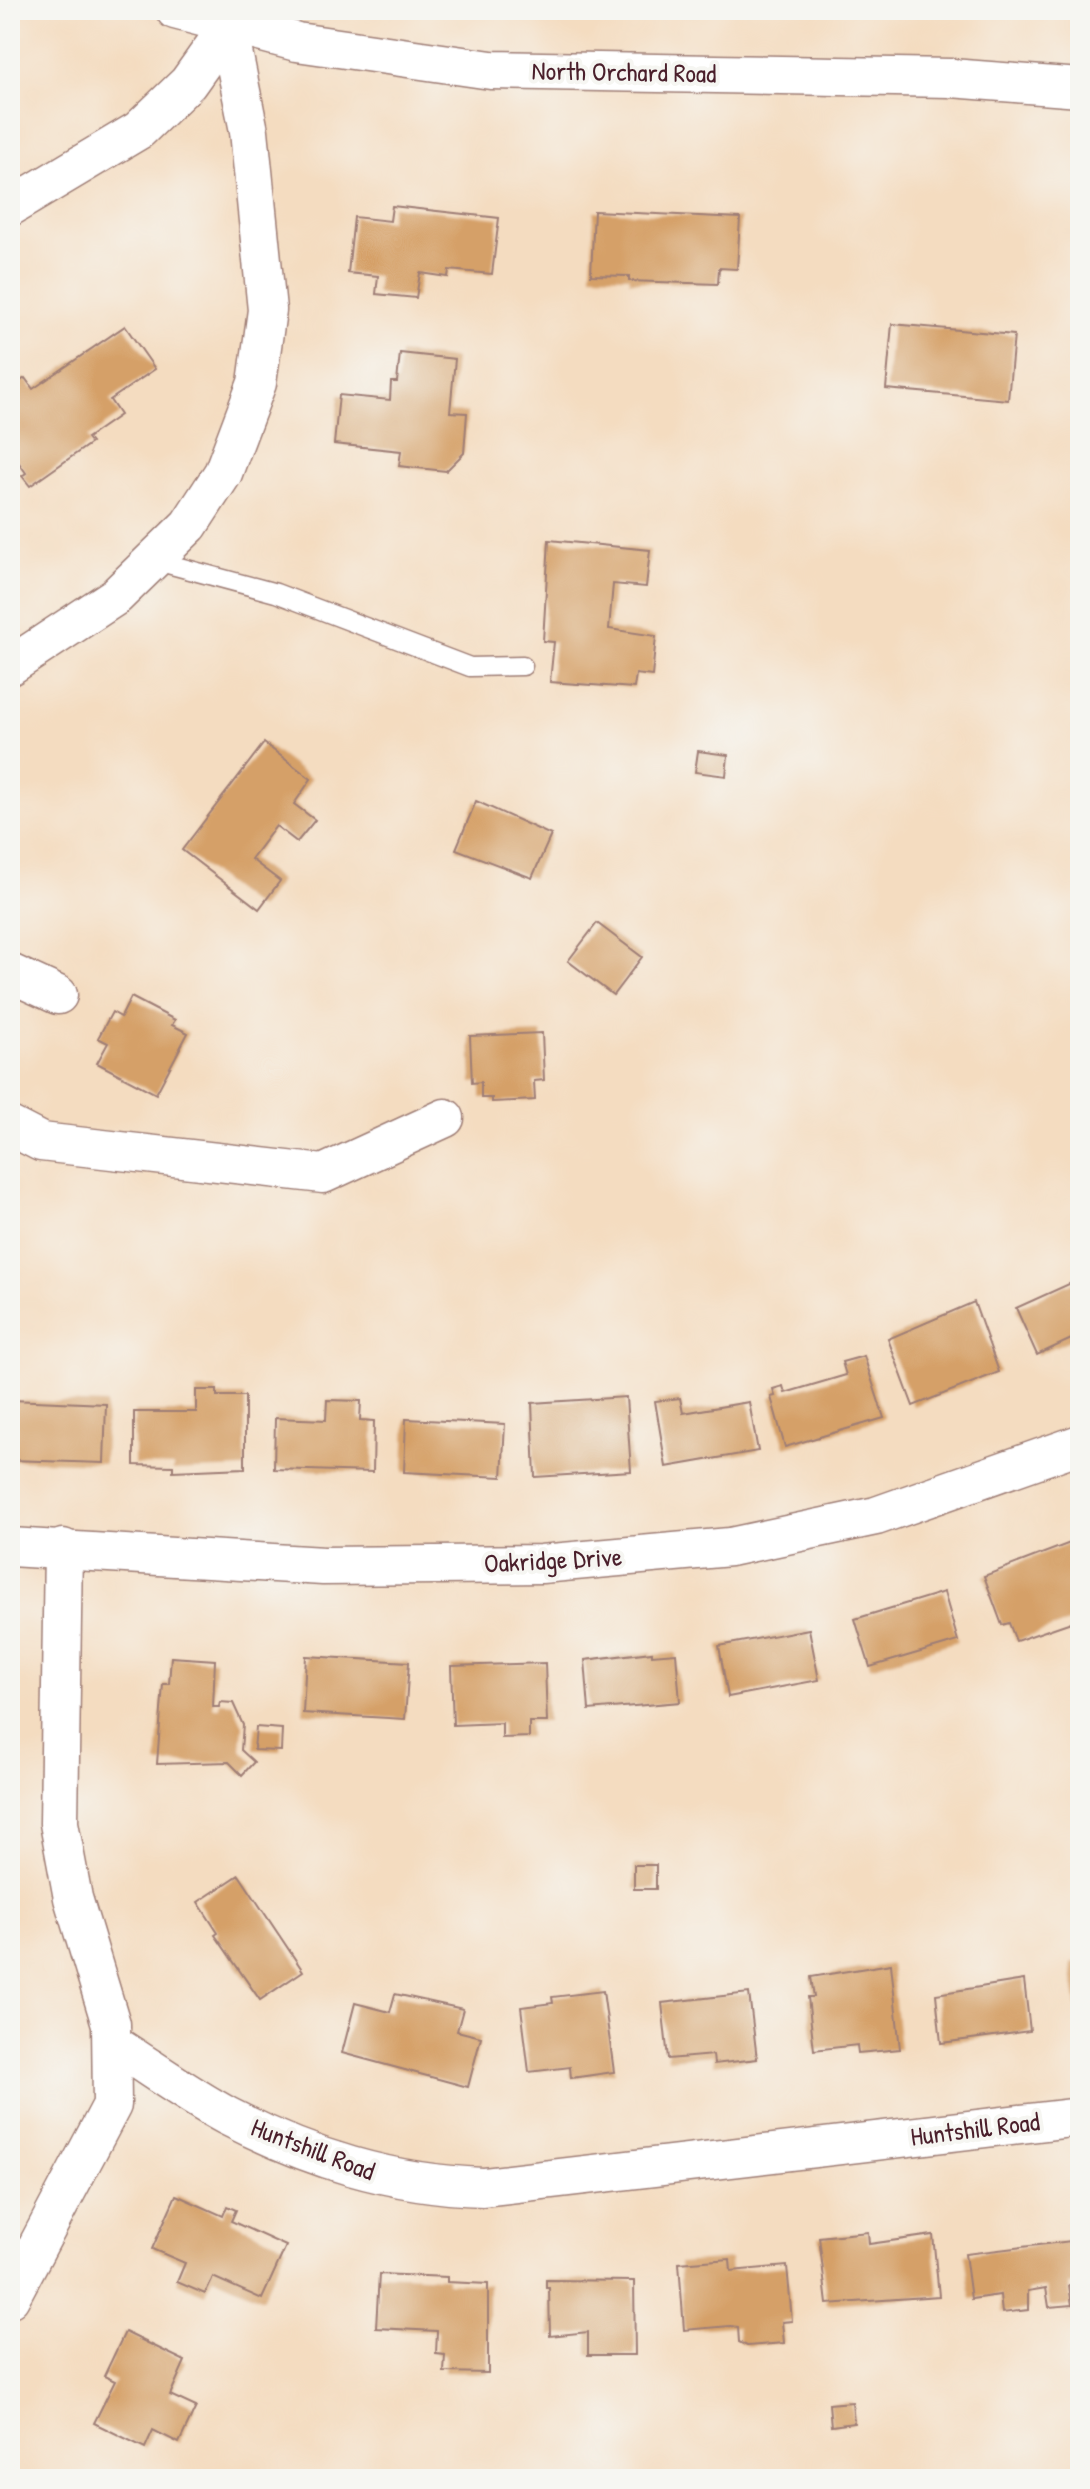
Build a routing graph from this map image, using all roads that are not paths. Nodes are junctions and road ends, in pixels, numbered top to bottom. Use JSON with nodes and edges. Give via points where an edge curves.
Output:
{"nodes":[{"id":1,"x":175,"y":10,"type":"edge"},
{"id":2,"x":228,"y":27,"type":"junction"},
{"id":3,"x":1080,"y":88,"type":"edge"},
{"id":4,"x":10,"y":207,"type":"edge"},
{"id":5,"x":153,"y":560,"type":"junction"},
{"id":6,"x":10,"y":666,"type":"edge"},
{"id":7,"x":523,"y":666,"type":"dead end"},
{"id":8,"x":10,"y":973,"type":"edge"},
{"id":9,"x":58,"y":995,"type":"dead end"},
{"id":10,"x":445,"y":1118,"type":"dead end"},
{"id":11,"x":10,"y":1126,"type":"edge"},
{"id":12,"x":1080,"y":1444,"type":"edge"},
{"id":13,"x":10,"y":1547,"type":"edge"},
{"id":14,"x":63,"y":1548,"type":"junction"},
{"id":15,"x":113,"y":2044,"type":"junction"},
{"id":16,"x":1080,"y":2117,"type":"edge"},
{"id":17,"x":10,"y":2298,"type":"edge"}],
"edges":[{"from":1,"to":2,"type":"street","name":"North Orchard Road"},
{"from":2,"to":3,"type":"street","name":"North Orchard Road","via":[[491,70],[951,78]]},
{"from":2,"to":4,"type":"street","via":[[188,83],[139,130]]},
{"from":2,"to":5,"type":"street","via":[[249,131],[267,310],[257,383],[223,473],[189,525]]},
{"from":5,"to":6,"type":"street","via":[[116,596]]},
{"from":5,"to":7,"type":"lane","via":[[276,593],[470,667]]},
{"from":8,"to":9,"type":"street"},
{"from":10,"to":11,"type":"street","via":[[323,1174],[41,1142]]},
{"from":12,"to":14,"type":"street","name":"Oakridge Drive","via":[[876,1516],[730,1547],[541,1564],[323,1566]]},
{"from":13,"to":14,"type":"street","name":"Oakridge Drive"},
{"from":14,"to":15,"type":"street","via":[[59,1823],[73,1898]]},
{"from":15,"to":16,"type":"street","name":"Huntshill Road","via":[[226,2115],[348,2167],[427,2185],[483,2187]]},
{"from":15,"to":17,"type":"street","via":[[112,2105]]}]}
